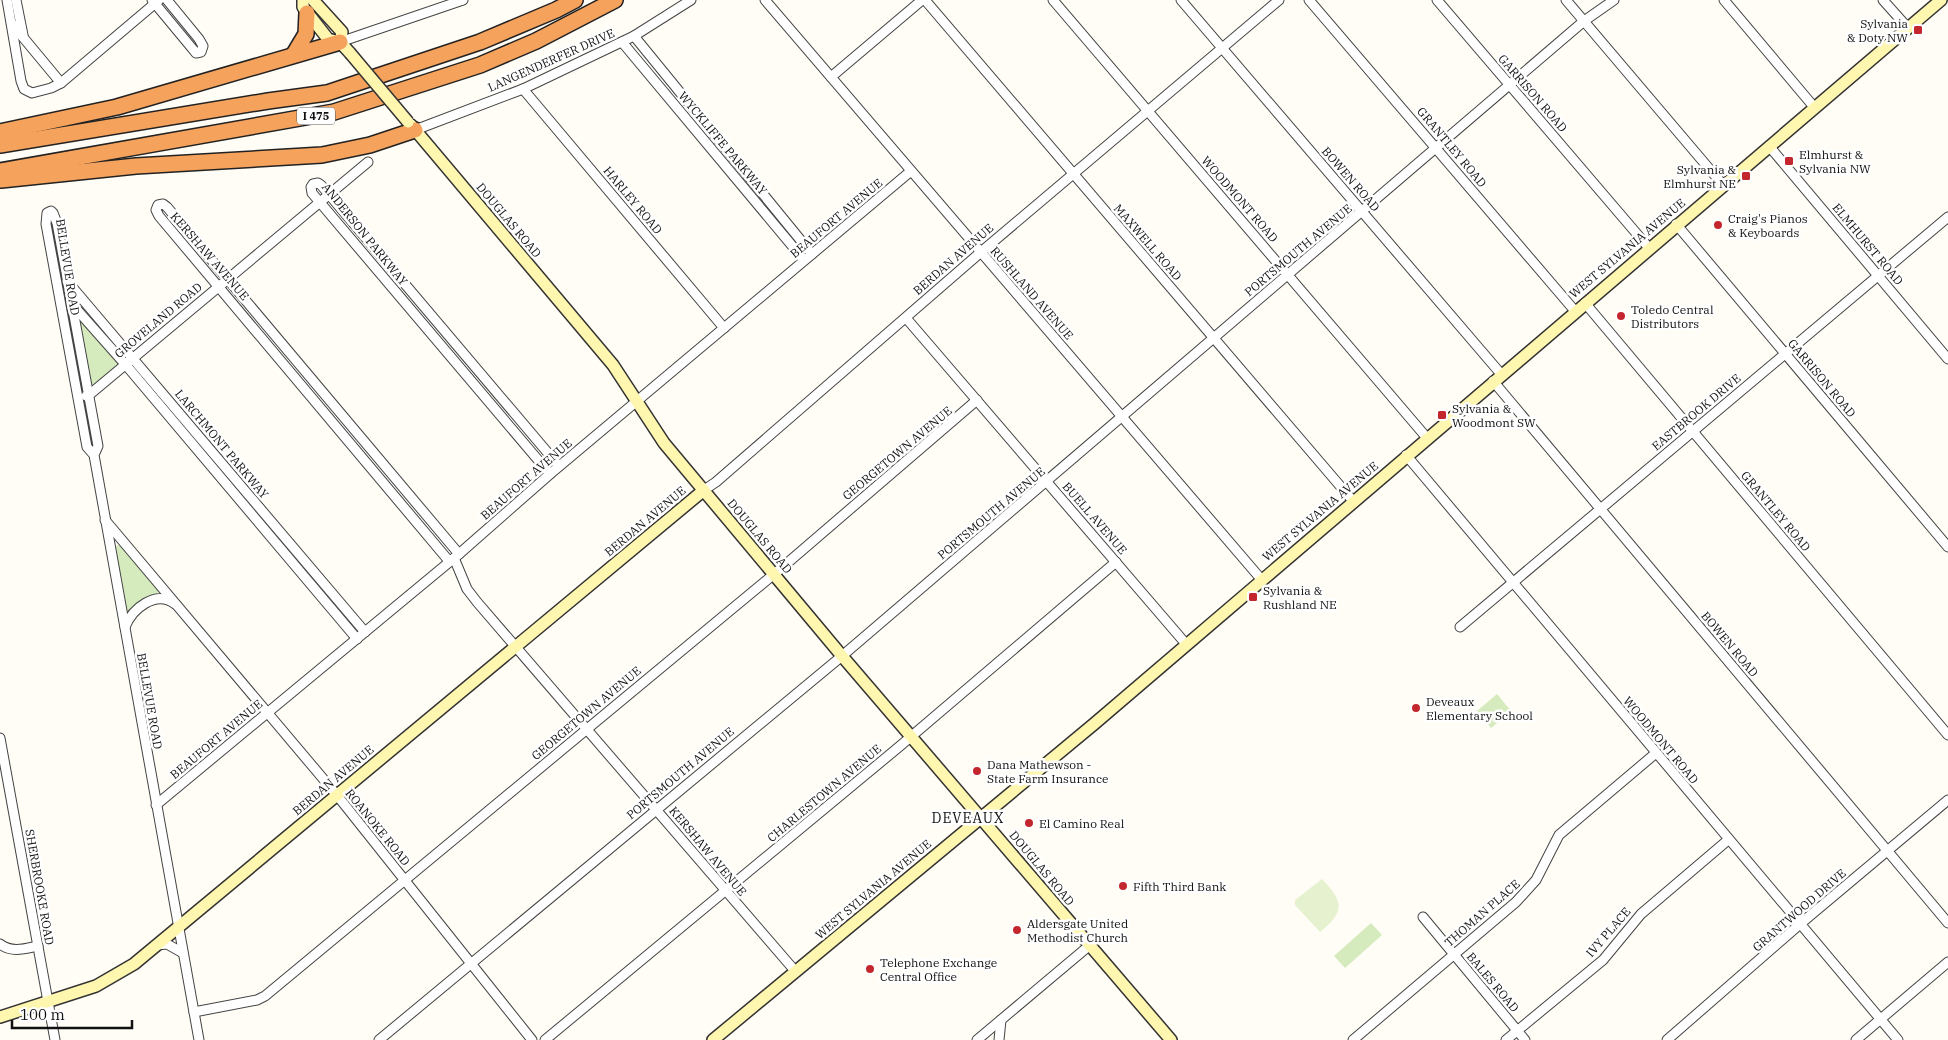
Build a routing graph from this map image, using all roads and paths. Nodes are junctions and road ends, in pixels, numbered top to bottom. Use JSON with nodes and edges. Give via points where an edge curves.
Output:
{"nodes":[{"id":1,"x":7,"y":0,"type":"edge"},
{"id":2,"x":16,"y":0,"type":"edge"},
{"id":3,"x":167,"y":0,"type":"edge"},
{"id":4,"x":463,"y":0,"type":"edge"},
{"id":5,"x":575,"y":0,"type":"edge"},
{"id":6,"x":615,"y":0,"type":"edge"},
{"id":7,"x":692,"y":0,"type":"edge"},
{"id":8,"x":765,"y":0,"type":"edge"},
{"id":9,"x":924,"y":0,"type":"edge"},
{"id":10,"x":1053,"y":0,"type":"edge"},
{"id":11,"x":1181,"y":0,"type":"edge"},
{"id":12,"x":1279,"y":0,"type":"edge"},
{"id":13,"x":1309,"y":0,"type":"edge"},
{"id":14,"x":1437,"y":0,"type":"edge"},
{"id":15,"x":1566,"y":0,"type":"edge"},
{"id":16,"x":1614,"y":0,"type":"edge"},
{"id":17,"x":1724,"y":0,"type":"edge"},
{"id":18,"x":1883,"y":0,"type":"edge"},
{"id":19,"x":1941,"y":0,"type":"edge"},
{"id":20,"x":155,"y":1,"type":"edge"},
{"id":21,"x":450,"y":2,"type":"edge"},
{"id":22,"x":308,"y":4,"type":"edge"},
{"id":23,"x":1584,"y":21,"type":"junction"},
{"id":24,"x":12,"y":24,"type":"junction"},
{"id":25,"x":1908,"y":28,"type":"junction"},
{"id":26,"x":634,"y":36,"type":"junction"},
{"id":27,"x":24,"y":38,"type":"junction"},
{"id":28,"x":340,"y":42,"type":"junction"},
{"id":29,"x":622,"y":42,"type":"junction"},
{"id":30,"x":1223,"y":49,"type":"junction"},
{"id":31,"x":294,"y":54,"type":"junction"},
{"id":32,"x":832,"y":77,"type":"junction"},
{"id":33,"x":61,"y":82,"type":"junction"},
{"id":34,"x":1510,"y":84,"type":"junction"},
{"id":35,"x":523,"y":88,"type":"junction"},
{"id":36,"x":1814,"y":107,"type":"junction"},
{"id":37,"x":1148,"y":111,"type":"junction"},
{"id":38,"x":411,"y":126,"type":"junction"},
{"id":39,"x":0,"y":132,"type":"edge"},
{"id":40,"x":0,"y":145,"type":"edge"},
{"id":41,"x":1769,"y":146,"type":"junction"},
{"id":42,"x":1436,"y":148,"type":"junction"},
{"id":43,"x":368,"y":162,"type":"dead end"},
{"id":44,"x":0,"y":171,"type":"edge"},
{"id":45,"x":911,"y":171,"type":"junction"},
{"id":46,"x":1074,"y":175,"type":"junction"},
{"id":47,"x":0,"y":180,"type":"edge"},
{"id":48,"x":1723,"y":185,"type":"junction"},
{"id":49,"x":330,"y":194,"type":"junction"},
{"id":50,"x":320,"y":202,"type":"junction"},
{"id":51,"x":1362,"y":212,"type":"junction"},
{"id":52,"x":1948,"y":217,"type":"edge"},
{"id":53,"x":1676,"y":224,"type":"junction"},
{"id":54,"x":1649,"y":248,"type":"junction"},
{"id":55,"x":981,"y":252,"type":"junction"},
{"id":56,"x":812,"y":254,"type":"junction"},
{"id":57,"x":804,"y":260,"type":"junction"},
{"id":58,"x":1288,"y":274,"type":"junction"},
{"id":59,"x":1878,"y":276,"type":"junction"},
{"id":60,"x":228,"y":278,"type":"junction"},
{"id":61,"x":66,"y":280,"type":"junction"},
{"id":62,"x":57,"y":282,"type":"junction"},
{"id":63,"x":220,"y":286,"type":"junction"},
{"id":64,"x":71,"y":303,"type":"junction"},
{"id":65,"x":1584,"y":303,"type":"junction"},
{"id":66,"x":61,"y":306,"type":"junction"},
{"id":67,"x":1575,"y":311,"type":"junction"},
{"id":68,"x":906,"y":318,"type":"junction"},
{"id":69,"x":724,"y":328,"type":"junction"},
{"id":70,"x":1214,"y":338,"type":"junction"},
{"id":71,"x":1785,"y":354,"type":"junction"},
{"id":72,"x":1948,"y":359,"type":"edge"},
{"id":73,"x":128,"y":361,"type":"junction"},
{"id":74,"x":1497,"y":378,"type":"junction"},
{"id":75,"x":89,"y":395,"type":"junction"},
{"id":76,"x":78,"y":398,"type":"junction"},
{"id":77,"x":978,"y":400,"type":"junction"},
{"id":78,"x":636,"y":402,"type":"junction"},
{"id":79,"x":1122,"y":417,"type":"junction"},
{"id":80,"x":1692,"y":431,"type":"junction"},
{"id":81,"x":1427,"y":438,"type":"junction"},
{"id":82,"x":94,"y":455,"type":"junction"},
{"id":83,"x":1406,"y":455,"type":"junction"},
{"id":84,"x":559,"y":466,"type":"junction"},
{"id":85,"x":550,"y":474,"type":"junction"},
{"id":86,"x":1047,"y":482,"type":"junction"},
{"id":87,"x":704,"y":490,"type":"junction"},
{"id":88,"x":1353,"y":501,"type":"junction"},
{"id":89,"x":1600,"y":509,"type":"junction"},
{"id":90,"x":105,"y":520,"type":"junction"},
{"id":91,"x":1948,"y":547,"type":"edge"},
{"id":92,"x":454,"y":558,"type":"junction"},
{"id":93,"x":1116,"y":562,"type":"junction"},
{"id":94,"x":774,"y":574,"type":"junction"},
{"id":95,"x":1261,"y":579,"type":"junction"},
{"id":96,"x":1513,"y":582,"type":"junction"},
{"id":97,"x":182,"y":609,"type":"junction"},
{"id":98,"x":1460,"y":627,"type":"dead end"},
{"id":99,"x":124,"y":628,"type":"junction"},
{"id":100,"x":365,"y":632,"type":"junction"},
{"id":101,"x":357,"y":639,"type":"junction"},
{"id":102,"x":1186,"y":644,"type":"junction"},
{"id":103,"x":516,"y":647,"type":"junction"},
{"id":104,"x":842,"y":656,"type":"junction"},
{"id":105,"x":268,"y":712,"type":"junction"},
{"id":106,"x":586,"y":729,"type":"junction"},
{"id":107,"x":1948,"y":735,"type":"edge"},
{"id":108,"x":911,"y":737,"type":"junction"},
{"id":109,"x":0,"y":738,"type":"edge"},
{"id":110,"x":1656,"y":753,"type":"junction"},
{"id":111,"x":4,"y":788,"type":"edge"},
{"id":112,"x":336,"y":794,"type":"junction"},
{"id":113,"x":1948,"y":800,"type":"edge"},
{"id":114,"x":156,"y":805,"type":"junction"},
{"id":115,"x":656,"y":810,"type":"junction"},
{"id":116,"x":980,"y":817,"type":"junction"},
{"id":117,"x":1728,"y":840,"type":"junction"},
{"id":118,"x":1888,"y":850,"type":"junction"},
{"id":119,"x":405,"y":880,"type":"junction"},
{"id":120,"x":725,"y":891,"type":"junction"},
{"id":121,"x":1423,"y":918,"type":"dead end"},
{"id":122,"x":1948,"y":923,"type":"edge"},
{"id":123,"x":1800,"y":924,"type":"junction"},
{"id":124,"x":179,"y":927,"type":"junction"},
{"id":125,"x":0,"y":944,"type":"edge"},
{"id":126,"x":156,"y":945,"type":"junction"},
{"id":127,"x":38,"y":946,"type":"junction"},
{"id":128,"x":1090,"y":946,"type":"junction"},
{"id":129,"x":183,"y":953,"type":"junction"},
{"id":130,"x":1454,"y":954,"type":"junction"},
{"id":131,"x":1948,"y":962,"type":"edge"},
{"id":132,"x":471,"y":963,"type":"junction"},
{"id":133,"x":796,"y":972,"type":"junction"},
{"id":134,"x":48,"y":1002,"type":"junction"},
{"id":135,"x":194,"y":1012,"type":"junction"},
{"id":136,"x":0,"y":1017,"type":"edge"},
{"id":137,"x":1001,"y":1020,"type":"junction"},
{"id":138,"x":1880,"y":1020,"type":"junction"},
{"id":139,"x":1517,"y":1031,"type":"junction"},
{"id":140,"x":55,"y":1040,"type":"edge"},
{"id":141,"x":199,"y":1040,"type":"edge"},
{"id":142,"x":379,"y":1040,"type":"edge"},
{"id":143,"x":532,"y":1040,"type":"edge"},
{"id":144,"x":545,"y":1040,"type":"edge"},
{"id":145,"x":713,"y":1040,"type":"edge"},
{"id":146,"x":977,"y":1040,"type":"edge"},
{"id":147,"x":999,"y":1040,"type":"edge"},
{"id":148,"x":1171,"y":1040,"type":"edge"},
{"id":149,"x":1353,"y":1040,"type":"edge"},
{"id":150,"x":1506,"y":1040,"type":"edge"},
{"id":151,"x":1525,"y":1040,"type":"edge"},
{"id":152,"x":1667,"y":1040,"type":"edge"},
{"id":153,"x":1856,"y":1040,"type":"edge"},
{"id":154,"x":1898,"y":1040,"type":"edge"}],
"edges":[{"from":1,"to":24,"type":"street"},
{"from":2,"to":27,"type":"street"},
{"from":3,"to":20,"type":"street","via":[[199,39],[202,52],[196,53]]},
{"from":4,"to":21,"type":"street"},
{"from":5,"to":40,"type":"highway","number":"I 475","via":[[480,42],[327,93]]},
{"from":6,"to":44,"type":"highway","number":"I 475","via":[[536,41],[480,65],[334,112]]},
{"from":7,"to":26,"type":"street","name":"LANGENDERFER DRIVE"},
{"from":8,"to":32,"type":"street","name":"RUSHLAND AVENUE"},
{"from":9,"to":32,"type":"street"},
{"from":9,"to":46,"type":"street","name":"MAXWELL ROAD"},
{"from":10,"to":37,"type":"street","name":"WOODMONT ROAD"},
{"from":11,"to":30,"type":"street","name":"BOWEN ROAD"},
{"from":12,"to":30,"type":"street","name":"BERDAN AVENUE"},
{"from":13,"to":42,"type":"street","name":"GRANTLEY ROAD"},
{"from":14,"to":34,"type":"street","name":"GARRISON ROAD"},
{"from":15,"to":23,"type":"street"},
{"from":16,"to":23,"type":"street","name":"PORTSMOUTH AVENUE"},
{"from":17,"to":36,"type":"street"},
{"from":18,"to":25,"type":"street"},
{"from":19,"to":25,"type":"street","name":"WEST SYLVANIA AVENUE"},
{"from":20,"to":33,"type":"street"},
{"from":21,"to":28,"type":"street"},
{"from":22,"to":28,"type":"street","name":"DOUGLAS ROAD","via":[[342,32]]},
{"from":22,"to":31,"type":"highway","via":[[306,34]]},
{"from":23,"to":34,"type":"street","name":"PORTSMOUTH AVENUE"},
{"from":23,"to":48,"type":"street"},
{"from":24,"to":27,"type":"street"},
{"from":24,"to":33,"type":"street","via":[[24,89],[32,93],[41,92]]},
{"from":25,"to":36,"type":"street","name":"WEST SYLVANIA AVENUE"},
{"from":26,"to":29,"type":"street","name":"LANGENDERFER DRIVE"},
{"from":26,"to":56,"type":"street","name":"WYCKLIFFE PARKWAY"},
{"from":27,"to":33,"type":"street"},
{"from":28,"to":31,"type":"highway"},
{"from":28,"to":38,"type":"street","name":"DOUGLAS ROAD","bridge":true},
{"from":29,"to":35,"type":"street","name":"LANGENDERFER DRIVE"},
{"from":29,"to":57,"type":"street","name":"WYCKLIFFE PARKWAY"},
{"from":30,"to":37,"type":"street","name":"BERDAN AVENUE"},
{"from":30,"to":51,"type":"street","name":"BOWEN ROAD"},
{"from":31,"to":39,"type":"highway","via":[[117,107]]},
{"from":32,"to":45,"type":"street","name":"RUSHLAND AVENUE"},
{"from":34,"to":42,"type":"street","name":"PORTSMOUTH AVENUE"},
{"from":34,"to":54,"type":"street","name":"GARRISON ROAD"},
{"from":35,"to":38,"type":"street","name":"LANGENDERFER DRIVE"},
{"from":35,"to":69,"type":"street","name":"HARLEY ROAD"},
{"from":36,"to":41,"type":"street","name":"WEST SYLVANIA AVENUE"},
{"from":37,"to":46,"type":"street","name":"BERDAN AVENUE"},
{"from":37,"to":58,"type":"street","name":"WOODMONT ROAD"},
{"from":38,"to":47,"type":"highway","via":[[370,145],[322,155],[136,166]]},
{"from":38,"to":78,"type":"street","name":"DOUGLAS ROAD","via":[[605,355]]},
{"from":41,"to":48,"type":"street","name":"WEST SYLVANIA AVENUE"},
{"from":41,"to":59,"type":"street","name":"ELMHURST ROAD"},
{"from":42,"to":51,"type":"street","name":"PORTSMOUTH AVENUE"},
{"from":42,"to":67,"type":"street","name":"GRANTLEY ROAD"},
{"from":43,"to":49,"type":"street","name":"GROVELAND ROAD"},
{"from":45,"to":55,"type":"street","name":"RUSHLAND AVENUE"},
{"from":45,"to":56,"type":"street","name":"BEAUFORT AVENUE"},
{"from":46,"to":55,"type":"street","name":"BERDAN AVENUE"},
{"from":46,"to":70,"type":"street","name":"MAXWELL ROAD"},
{"from":48,"to":53,"type":"street","name":"WEST SYLVANIA AVENUE"},
{"from":49,"to":50,"type":"street","name":"GROVELAND ROAD"},
{"from":49,"to":50,"type":"street","name":"ANDERSON PARKWAY","via":[[318,182],[313,184],[312,193]]},
{"from":49,"to":84,"type":"street","name":"ANDERSON PARKWAY"},
{"from":50,"to":60,"type":"street","name":"GROVELAND ROAD"},
{"from":50,"to":85,"type":"street","name":"ANDERSON PARKWAY"},
{"from":51,"to":58,"type":"street","name":"PORTSMOUTH AVENUE"},
{"from":51,"to":74,"type":"street","name":"BOWEN ROAD"},
{"from":52,"to":59,"type":"street","name":"EASTBROOK DRIVE"},
{"from":53,"to":54,"type":"street","name":"WEST SYLVANIA AVENUE"},
{"from":53,"to":71,"type":"street","name":"GARRISON ROAD"},
{"from":54,"to":65,"type":"street","name":"WEST SYLVANIA AVENUE"},
{"from":55,"to":68,"type":"street","name":"BERDAN AVENUE"},
{"from":55,"to":79,"type":"street","name":"RUSHLAND AVENUE"},
{"from":56,"to":57,"type":"street","name":"BEAUFORT AVENUE"},
{"from":57,"to":69,"type":"street","name":"BEAUFORT AVENUE"},
{"from":58,"to":70,"type":"street","name":"PORTSMOUTH AVENUE"},
{"from":58,"to":81,"type":"street","name":"WOODMONT ROAD"},
{"from":59,"to":71,"type":"street","name":"EASTBROOK DRIVE"},
{"from":59,"to":72,"type":"street","name":"ELMHURST ROAD"},
{"from":60,"to":63,"type":"street","name":"GROVELAND ROAD"},
{"from":60,"to":63,"type":"street","name":"KERSHAW AVENUE","via":[[167,206],[158,206],[159,216]]},
{"from":60,"to":92,"type":"street","name":"KERSHAW AVENUE"},
{"from":61,"to":62,"type":"street"},
{"from":61,"to":62,"type":"street","name":"BELLEVUE ROAD","via":[[57,224],[51,211],[47,213],[46,224]]},
{"from":61,"to":64,"type":"street","name":"BELLEVUE ROAD"},
{"from":61,"to":73,"type":"street","name":"LARCHMONT PARKWAY"},
{"from":62,"to":66,"type":"street","name":"BELLEVUE ROAD"},
{"from":63,"to":73,"type":"street","name":"GROVELAND ROAD"},
{"from":63,"to":92,"type":"street","name":"KERSHAW AVENUE"},
{"from":64,"to":66,"type":"street"},
{"from":64,"to":73,"type":"street","name":"LARCHMONT PARKWAY"},
{"from":64,"to":75,"type":"street","name":"BELLEVUE ROAD"},
{"from":65,"to":67,"type":"street","name":"WEST SYLVANIA AVENUE"},
{"from":65,"to":80,"type":"street","name":"GRANTLEY ROAD"},
{"from":66,"to":76,"type":"street","name":"BELLEVUE ROAD"},
{"from":67,"to":74,"type":"street","name":"WEST SYLVANIA AVENUE"},
{"from":68,"to":77,"type":"street","name":"BUELL AVENUE"},
{"from":68,"to":87,"type":"street","name":"BERDAN AVENUE"},
{"from":69,"to":78,"type":"street","name":"BEAUFORT AVENUE"},
{"from":70,"to":79,"type":"street","name":"PORTSMOUTH AVENUE"},
{"from":70,"to":88,"type":"street","name":"MAXWELL ROAD"},
{"from":71,"to":80,"type":"street","name":"EASTBROOK DRIVE"},
{"from":71,"to":91,"type":"street","name":"GARRISON ROAD"},
{"from":73,"to":75,"type":"street","name":"GROVELAND ROAD"},
{"from":73,"to":100,"type":"street","name":"LARCHMONT PARKWAY"},
{"from":73,"to":101,"type":"street","name":"LARCHMONT PARKWAY"},
{"from":74,"to":81,"type":"street","name":"WEST SYLVANIA AVENUE"},
{"from":74,"to":89,"type":"street","name":"BOWEN ROAD"},
{"from":75,"to":76,"type":"street","name":"GROVELAND ROAD"},
{"from":75,"to":82,"type":"street","name":"BELLEVUE ROAD","via":[[98,446]]},
{"from":76,"to":82,"type":"street","name":"BELLEVUE ROAD","via":[[88,447]]},
{"from":77,"to":86,"type":"street","name":"BUELL AVENUE"},
{"from":77,"to":94,"type":"street","name":"GEORGETOWN AVENUE"},
{"from":78,"to":84,"type":"street","name":"BEAUFORT AVENUE"},
{"from":78,"to":87,"type":"street","name":"DOUGLAS ROAD","via":[[660,439]]},
{"from":79,"to":86,"type":"street","name":"PORTSMOUTH AVENUE"},
{"from":79,"to":95,"type":"street","name":"RUSHLAND AVENUE"},
{"from":80,"to":89,"type":"street","name":"EASTBROOK DRIVE"},
{"from":80,"to":107,"type":"street","name":"GRANTLEY ROAD"},
{"from":81,"to":83,"type":"street","name":"WEST SYLVANIA AVENUE"},
{"from":82,"to":90,"type":"street","name":"BELLEVUE ROAD"},
{"from":83,"to":88,"type":"street","name":"WEST SYLVANIA AVENUE"},
{"from":83,"to":96,"type":"street","name":"WOODMONT ROAD"},
{"from":84,"to":85,"type":"street","name":"BEAUFORT AVENUE"},
{"from":85,"to":92,"type":"street","name":"BEAUFORT AVENUE"},
{"from":86,"to":93,"type":"street","name":"BUELL AVENUE"},
{"from":86,"to":104,"type":"street","name":"PORTSMOUTH AVENUE"},
{"from":87,"to":94,"type":"street","name":"DOUGLAS ROAD"},
{"from":87,"to":103,"type":"street","name":"BERDAN AVENUE"},
{"from":88,"to":95,"type":"street","name":"WEST SYLVANIA AVENUE"},
{"from":89,"to":96,"type":"street","name":"EASTBROOK DRIVE"},
{"from":89,"to":118,"type":"street","name":"BOWEN ROAD"},
{"from":90,"to":97,"type":"street","name":"ROANOKE ROAD"},
{"from":90,"to":99,"type":"street","name":"BELLEVUE ROAD"},
{"from":92,"to":100,"type":"street","name":"BEAUFORT AVENUE"},
{"from":92,"to":103,"type":"street","name":"KERSHAW AVENUE","via":[[467,589]]},
{"from":93,"to":102,"type":"street","name":"BUELL AVENUE"},
{"from":93,"to":108,"type":"street","name":"CHARLESTOWN AVENUE"},
{"from":94,"to":104,"type":"street","name":"DOUGLAS ROAD"},
{"from":94,"to":106,"type":"street","name":"GEORGETOWN AVENUE"},
{"from":95,"to":102,"type":"street","name":"WEST SYLVANIA AVENUE"},
{"from":96,"to":98,"type":"street","name":"EASTBROOK DRIVE"},
{"from":96,"to":110,"type":"street","name":"WOODMONT ROAD"},
{"from":97,"to":99,"type":"street","name":"ROANOKE ROAD","via":[[163,600],[147,602],[133,611]]},
{"from":97,"to":105,"type":"street","name":"ROANOKE ROAD"},
{"from":99,"to":114,"type":"street","name":"BELLEVUE ROAD"},
{"from":100,"to":101,"type":"street","name":"BEAUFORT AVENUE"},
{"from":101,"to":105,"type":"street","name":"BEAUFORT AVENUE"},
{"from":102,"to":116,"type":"street","name":"WEST SYLVANIA AVENUE"},
{"from":103,"to":106,"type":"street","name":"KERSHAW AVENUE"},
{"from":103,"to":112,"type":"street","name":"BERDAN AVENUE"},
{"from":104,"to":108,"type":"street","name":"DOUGLAS ROAD"},
{"from":104,"to":115,"type":"street","name":"PORTSMOUTH AVENUE"},
{"from":105,"to":112,"type":"street","name":"ROANOKE ROAD"},
{"from":105,"to":114,"type":"street","name":"BEAUFORT AVENUE"},
{"from":106,"to":115,"type":"street","name":"KERSHAW AVENUE"},
{"from":106,"to":119,"type":"street","name":"GEORGETOWN AVENUE"},
{"from":108,"to":116,"type":"street","name":"DOUGLAS ROAD"},
{"from":108,"to":120,"type":"street","name":"CHARLESTOWN AVENUE"},
{"from":109,"to":111,"type":"street","name":"SHERBROOKE ROAD"},
{"from":110,"to":117,"type":"street","name":"WOODMONT ROAD"},
{"from":110,"to":130,"type":"street","name":"THOMAN PLACE","via":[[1559,835],[1536,880],[1516,902]]},
{"from":111,"to":127,"type":"street","name":"SHERBROOKE ROAD"},
{"from":112,"to":119,"type":"street","name":"ROANOKE ROAD"},
{"from":112,"to":124,"type":"street","name":"BERDAN AVENUE"},
{"from":113,"to":118,"type":"street","name":"GRANTWOOD DRIVE"},
{"from":114,"to":124,"type":"street","name":"BELLEVUE ROAD"},
{"from":115,"to":120,"type":"street","name":"KERSHAW AVENUE"},
{"from":115,"to":132,"type":"street","name":"PORTSMOUTH AVENUE"},
{"from":116,"to":128,"type":"street","name":"DOUGLAS ROAD"},
{"from":116,"to":133,"type":"street","name":"WEST SYLVANIA AVENUE"},
{"from":117,"to":123,"type":"street","name":"WOODMONT ROAD"},
{"from":117,"to":139,"type":"street","name":"IVY PLACE","via":[[1641,914],[1602,960]]},
{"from":118,"to":122,"type":"street","name":"BOWEN ROAD"},
{"from":118,"to":123,"type":"street","name":"GRANTWOOD DRIVE"},
{"from":119,"to":132,"type":"street","name":"ROANOKE ROAD"},
{"from":119,"to":135,"type":"street","name":"GEORGETOWN AVENUE","via":[[261,999]]},
{"from":120,"to":133,"type":"street","name":"KERSHAW AVENUE"},
{"from":120,"to":144,"type":"street","name":"CHARLESTOWN AVENUE"},
{"from":121,"to":130,"type":"street","name":"BALES ROAD"},
{"from":123,"to":138,"type":"street","name":"WOODMONT ROAD"},
{"from":123,"to":152,"type":"street","name":"GRANTWOOD DRIVE"},
{"from":124,"to":126,"type":"street","name":"BERDAN AVENUE"},
{"from":124,"to":129,"type":"street","name":"BELLEVUE ROAD"},
{"from":125,"to":127,"type":"street","via":[[16,950]]},
{"from":126,"to":129,"type":"street","via":[[167,944]]},
{"from":126,"to":134,"type":"street","name":"BERDAN AVENUE","via":[[122,972],[96,986]]},
{"from":127,"to":134,"type":"street","name":"SHERBROOKE ROAD"},
{"from":128,"to":137,"type":"street"},
{"from":128,"to":148,"type":"street","name":"DOUGLAS ROAD"},
{"from":129,"to":135,"type":"street","name":"BELLEVUE ROAD"},
{"from":130,"to":139,"type":"street","name":"BALES ROAD"},
{"from":130,"to":149,"type":"street","name":"THOMAN PLACE"},
{"from":131,"to":138,"type":"street"},
{"from":132,"to":142,"type":"street","name":"PORTSMOUTH AVENUE"},
{"from":132,"to":143,"type":"street","name":"ROANOKE ROAD"},
{"from":133,"to":145,"type":"street","name":"WEST SYLVANIA AVENUE"},
{"from":134,"to":136,"type":"street","name":"BERDAN AVENUE"},
{"from":134,"to":140,"type":"street","name":"SHERBROOKE ROAD"},
{"from":135,"to":141,"type":"street","name":"BELLEVUE ROAD"},
{"from":137,"to":146,"type":"street"},
{"from":137,"to":147,"type":"street"},
{"from":138,"to":153,"type":"street"},
{"from":138,"to":154,"type":"street","name":"WOODMONT ROAD"},
{"from":139,"to":150,"type":"street","name":"IVY PLACE"},
{"from":139,"to":151,"type":"street","name":"BALES ROAD"}]}
